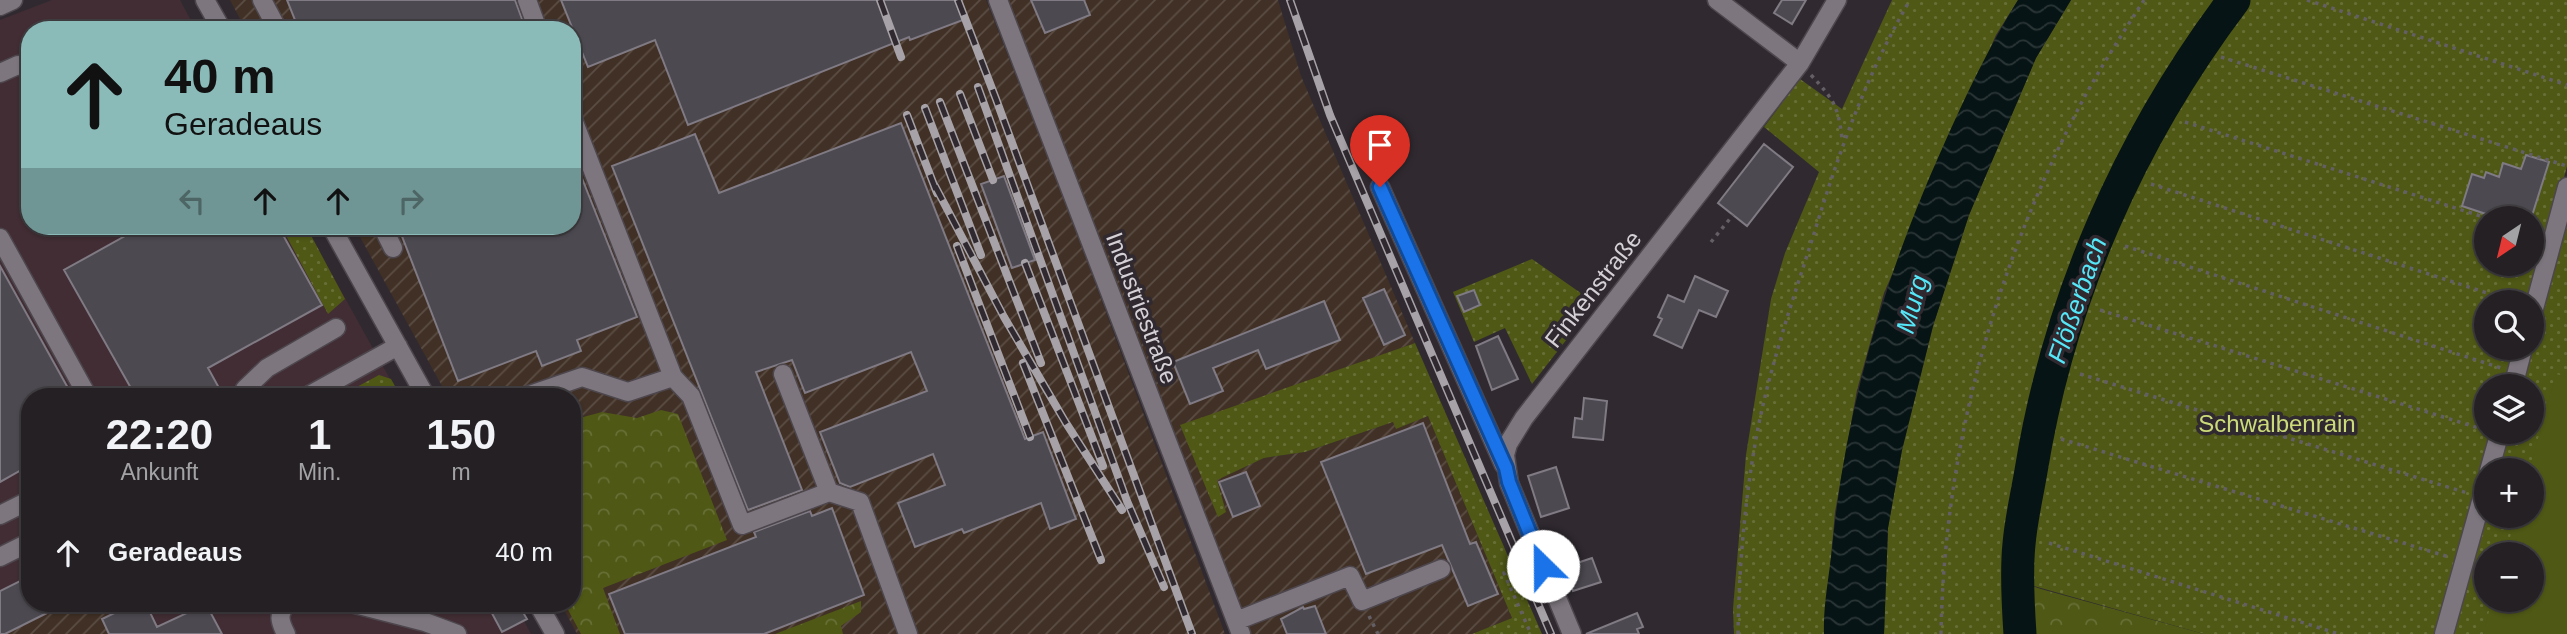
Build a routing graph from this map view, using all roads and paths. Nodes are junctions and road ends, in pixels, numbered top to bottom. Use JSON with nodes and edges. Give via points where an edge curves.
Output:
{"nodes":[{"id":1,"x":13,"y":0,"type":"edge"},
{"id":2,"x":205,"y":0,"type":"edge"},
{"id":3,"x":262,"y":0,"type":"edge"},
{"id":4,"x":527,"y":0,"type":"edge"},
{"id":5,"x":998,"y":0,"type":"edge"},
{"id":6,"x":1837,"y":0,"type":"edge"},
{"id":7,"x":1910,"y":0,"type":"edge"},
{"id":8,"x":2144,"y":0,"type":"edge"},
{"id":9,"x":2307,"y":0,"type":"edge"},
{"id":10,"x":1722,"y":1,"type":"edge"},
{"id":11,"x":0,"y":6,"type":"edge"},
{"id":12,"x":217,"y":21,"type":"edge"},
{"id":13,"x":273,"y":21,"type":"edge"},
{"id":14,"x":535,"y":21,"type":"edge"},
{"id":15,"x":2221,"y":57,"type":"dead end"},
{"id":16,"x":1800,"y":63,"type":"junction"},
{"id":17,"x":21,"y":66,"type":"edge"},
{"id":18,"x":0,"y":73,"type":"edge"},
{"id":19,"x":2567,"y":85,"type":"edge"},
{"id":20,"x":2185,"y":122,"type":"dead end"},
{"id":21,"x":581,"y":140,"type":"edge"},
{"id":22,"x":1843,"y":141,"type":"junction"},
{"id":23,"x":2567,"y":166,"type":"edge"},
{"id":24,"x":2151,"y":184,"type":"dead end"},
{"id":25,"x":1380,"y":187,"type":"dead end"},
{"id":26,"x":2567,"y":187,"type":"edge"},
{"id":27,"x":2474,"y":214,"type":"edge"},
{"id":28,"x":1733,"y":215,"type":"dead end"},
{"id":29,"x":336,"y":235,"type":"edge"},
{"id":30,"x":386,"y":235,"type":"edge"},
{"id":31,"x":0,"y":238,"type":"edge"},
{"id":32,"x":1711,"y":242,"type":"dead end"},
{"id":33,"x":2125,"y":246,"type":"dead end"},
{"id":34,"x":393,"y":248,"type":"dead end"},
{"id":35,"x":2478,"y":290,"type":"edge"},
{"id":36,"x":2539,"y":290,"type":"edge"},
{"id":37,"x":2099,"y":310,"type":"dead end"},
{"id":38,"x":337,"y":328,"type":"dead end"},
{"id":39,"x":398,"y":346,"type":"junction"},
{"id":40,"x":783,"y":374,"type":"dead end"},
{"id":41,"x":2080,"y":374,"type":"dead end"},
{"id":42,"x":2498,"y":374,"type":"edge"},
{"id":43,"x":673,"y":377,"type":"junction"},
{"id":44,"x":83,"y":388,"type":"edge"},
{"id":45,"x":245,"y":388,"type":"edge"},
{"id":46,"x":322,"y":388,"type":"edge"},
{"id":47,"x":421,"y":388,"type":"edge"},
{"id":48,"x":550,"y":388,"type":"edge"},
{"id":49,"x":2474,"y":426,"type":"edge"},
{"id":50,"x":2062,"y":439,"type":"dead end"},
{"id":51,"x":1506,"y":468,"type":"junction"},
{"id":52,"x":2474,"y":486,"type":"edge"},
{"id":53,"x":829,"y":492,"type":"junction"},
{"id":54,"x":21,"y":504,"type":"edge"},
{"id":55,"x":0,"y":515,"type":"edge"},
{"id":56,"x":2474,"y":526,"type":"edge"},
{"id":57,"x":2049,"y":543,"type":"dead end"},
{"id":58,"x":21,"y":546,"type":"edge"},
{"id":59,"x":0,"y":557,"type":"edge"},
{"id":60,"x":2464,"y":562,"type":"junction"},
{"id":61,"x":1441,"y":569,"type":"dead end"},
{"id":62,"x":1513,"y":570,"type":"dead end"},
{"id":63,"x":281,"y":612,"type":"edge"},
{"id":64,"x":379,"y":612,"type":"edge"},
{"id":65,"x":543,"y":612,"type":"edge"},
{"id":66,"x":426,"y":628,"type":"edge"},
{"id":67,"x":1239,"y":628,"type":"edge"},
{"id":68,"x":286,"y":634,"type":"edge"},
{"id":69,"x":457,"y":634,"type":"edge"},
{"id":70,"x":555,"y":634,"type":"edge"},
{"id":71,"x":908,"y":634,"type":"edge"},
{"id":72,"x":1531,"y":634,"type":"edge"},
{"id":73,"x":1573,"y":634,"type":"edge"},
{"id":74,"x":1738,"y":634,"type":"edge"},
{"id":75,"x":1941,"y":634,"type":"edge"},
{"id":76,"x":2339,"y":634,"type":"edge"},
{"id":77,"x":2444,"y":634,"type":"edge"}],
"edges":[{"from":1,"to":11,"type":"street"},
{"from":2,"to":12,"type":"street"},
{"from":3,"to":13,"type":"street"},
{"from":4,"to":14,"type":"street"},
{"from":5,"to":67,"type":"street","name":"Industriestraße"},
{"from":6,"to":16,"type":"street","name":"Finkenstraße"},
{"from":7,"to":22,"type":"path"},
{"from":8,"to":75,"type":"path","via":[[2073,120],[2025,226],[1987,329],[1966,415],[1950,516]]},
{"from":9,"to":19,"type":"path"},
{"from":10,"to":16,"type":"street"},
{"from":15,"to":23,"type":"path"},
{"from":16,"to":22,"type":"path","via":[[1833,100]]},
{"from":16,"to":51,"type":"street","name":"Finkenstraße","via":[[1680,228],[1514,431]]},
{"from":17,"to":18,"type":"street"},
{"from":20,"to":27,"type":"path"},
{"from":21,"to":43,"type":"street"},
{"from":22,"to":74,"type":"path","via":[[1777,350],[1759,426],[1746,511]]},
{"from":24,"to":35,"type":"path"},
{"from":25,"to":51,"type":"street"},
{"from":26,"to":36,"type":"street"},
{"from":28,"to":32,"type":"path"},
{"from":29,"to":39,"type":"street"},
{"from":30,"to":34,"type":"street"},
{"from":31,"to":44,"type":"street"},
{"from":33,"to":42,"type":"path"},
{"from":37,"to":49,"type":"path"},
{"from":38,"to":45,"type":"street","via":[[267,368]]},
{"from":39,"to":46,"type":"street"},
{"from":39,"to":47,"type":"street"},
{"from":40,"to":53,"type":"street"},
{"from":41,"to":52,"type":"path"},
{"from":43,"to":48,"type":"street","via":[[628,392],[582,377]]},
{"from":43,"to":53,"type":"street","via":[[691,396],[742,525]]},
{"from":50,"to":60,"type":"path"},
{"from":51,"to":73,"type":"street"},
{"from":53,"to":71,"type":"street","via":[[860,502]]},
{"from":54,"to":55,"type":"street"},
{"from":56,"to":60,"type":"street"},
{"from":57,"to":76,"type":"path"},
{"from":58,"to":59,"type":"street"},
{"from":60,"to":77,"type":"street"},
{"from":61,"to":67,"type":"street","via":[[1362,601],[1350,576]]},
{"from":62,"to":72,"type":"path","via":[[1504,573]]},
{"from":63,"to":68,"type":"street"},
{"from":64,"to":66,"type":"street"},
{"from":65,"to":70,"type":"street"},
{"from":66,"to":69,"type":"street"}]}
